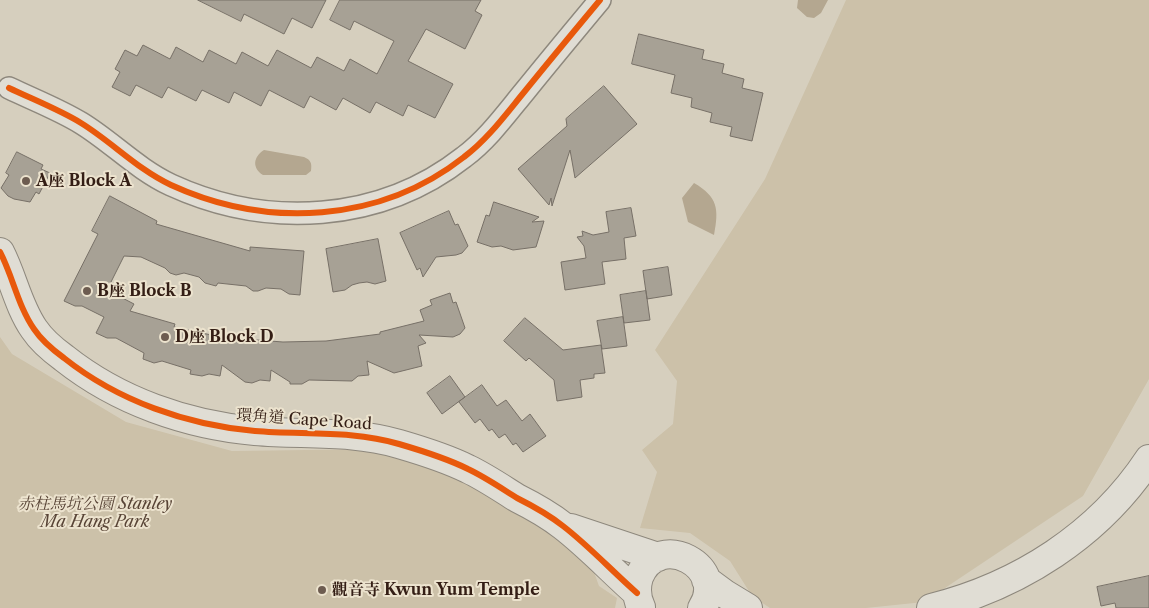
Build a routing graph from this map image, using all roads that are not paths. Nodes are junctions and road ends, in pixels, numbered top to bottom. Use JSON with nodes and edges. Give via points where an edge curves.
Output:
{"nodes":[{"id":1,"x":600,"y":0,"type":"edge"},
{"id":2,"x":9,"y":88,"type":"dead end"},
{"id":3,"x":0,"y":252,"type":"edge"},
{"id":4,"x":1149,"y":459,"type":"edge"},
{"id":5,"x":562,"y":525,"type":"junction"},
{"id":6,"x":658,"y":557,"type":"junction"},
{"id":7,"x":706,"y":580,"type":"junction"},
{"id":8,"x":639,"y":600,"type":"edge"},
{"id":9,"x":702,"y":608,"type":"edge"},
{"id":10,"x":748,"y":608,"type":"edge"},
{"id":11,"x":931,"y":608,"type":"edge"}],
"edges":[{"from":1,"to":2,"type":"street","via":[[498,124],[465,157],[402,194],[330,211],[302,214],[250,210],[188,192],[152,174],[80,122]]},
{"from":3,"to":5,"type":"street","name":"環角道 Cape Road","via":[[34,330],[71,364],[110,389],[179,417],[221,427],[348,435],[398,443],[468,469]]},
{"from":4,"to":11,"type":"street","via":[[1098,521],[1064,548],[998,584]]},
{"from":5,"to":6,"type":"street","name":"環角道 Cape Road"},
{"from":5,"to":8,"type":"street","name":"環角道 Cape Road"},
{"from":6,"to":7,"type":"street","name":"環角道 Cape Road","via":[[670,554],[693,561]]},
{"from":6,"to":8,"type":"street","name":"環角道 Cape Road","via":[[642,571],[638,582]]},
{"from":7,"to":9,"type":"street","via":[[707,592]]},
{"from":7,"to":10,"type":"street","name":"環角道 Cape Road"}]}
